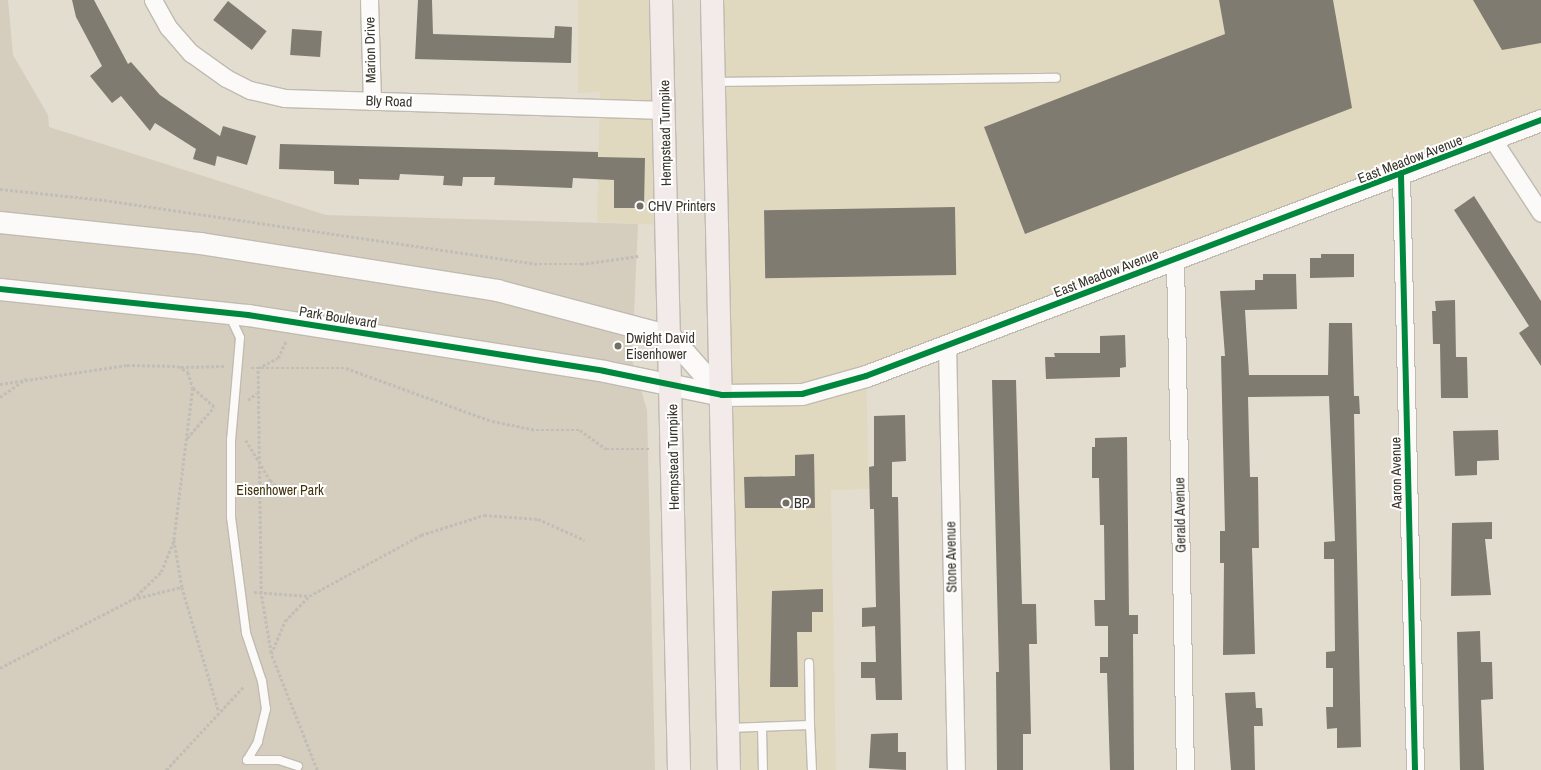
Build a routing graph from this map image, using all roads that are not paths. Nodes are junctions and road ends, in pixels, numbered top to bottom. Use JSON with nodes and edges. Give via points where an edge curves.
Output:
{"nodes":[{"id":1,"x":153,"y":0,"type":"edge"},
{"id":2,"x":369,"y":0,"type":"edge"},
{"id":3,"x":661,"y":0,"type":"edge"},
{"id":4,"x":712,"y":0,"type":"edge"},
{"id":5,"x":1056,"y":78,"type":"dead end"},
{"id":6,"x":714,"y":82,"type":"junction"},
{"id":7,"x":372,"y":101,"type":"junction"},
{"id":8,"x":664,"y":110,"type":"junction"},
{"id":9,"x":1541,"y":120,"type":"edge"},
{"id":10,"x":1493,"y":140,"type":"junction"},
{"id":11,"x":1401,"y":175,"type":"junction"},
{"id":12,"x":1541,"y":213,"type":"edge"},
{"id":13,"x":0,"y":222,"type":"edge"},
{"id":14,"x":1175,"y":260,"type":"junction"},
{"id":15,"x":0,"y":289,"type":"edge"},
{"id":16,"x":229,"y":313,"type":"junction"},
{"id":17,"x":670,"y":336,"type":"junction"},
{"id":18,"x":947,"y":344,"type":"junction"},
{"id":19,"x":671,"y":384,"type":"junction"},
{"id":20,"x":722,"y":395,"type":"junction"},
{"id":21,"x":809,"y":663,"type":"dead end"},
{"id":22,"x":810,"y":725,"type":"junction"},
{"id":23,"x":762,"y":727,"type":"junction"},
{"id":24,"x":728,"y":728,"type":"junction"},
{"id":25,"x":298,"y":766,"type":"dead end"},
{"id":26,"x":679,"y":770,"type":"edge"},
{"id":27,"x":729,"y":770,"type":"edge"},
{"id":28,"x":762,"y":770,"type":"edge"},
{"id":29,"x":812,"y":770,"type":"edge"},
{"id":30,"x":956,"y":770,"type":"edge"},
{"id":31,"x":1186,"y":770,"type":"edge"},
{"id":32,"x":1415,"y":770,"type":"edge"}],
"edges":[{"from":1,"to":7,"type":"street","name":"Bly Road","via":[[168,27],[191,53],[226,78],[250,90],[285,98]]},
{"from":2,"to":7,"type":"street","name":"Marion Drive"},
{"from":3,"to":8,"type":"main road","name":"Hempstead Turnpike"},
{"from":4,"to":6,"type":"main road"},
{"from":5,"to":6,"type":"lane"},
{"from":6,"to":20,"type":"main road"},
{"from":7,"to":8,"type":"street","name":"Bly Road"},
{"from":8,"to":17,"type":"main road","name":"Hempstead Turnpike"},
{"from":9,"to":10,"type":"street","name":"East Meadow Avenue"},
{"from":10,"to":11,"type":"street","name":"East Meadow Avenue"},
{"from":10,"to":12,"type":"street"},
{"from":11,"to":14,"type":"street","name":"East Meadow Avenue"},
{"from":11,"to":32,"type":"street","name":"Aaron Avenue"},
{"from":13,"to":17,"type":"street","via":[[200,243],[388,271],[496,290]]},
{"from":14,"to":18,"type":"street","name":"East Meadow Avenue"},
{"from":14,"to":31,"type":"street","name":"Gerald Avenue"},
{"from":15,"to":16,"type":"street","name":"Park Boulevard"},
{"from":16,"to":19,"type":"street","name":"Park Boulevard"},
{"from":16,"to":25,"type":"lane","via":[[240,338],[231,440],[231,517],[246,633],[262,681],[266,709],[258,742],[247,760],[279,760]]},
{"from":17,"to":19,"type":"main road","name":"Hempstead Turnpike"},
{"from":17,"to":20,"type":"street"},
{"from":18,"to":20,"type":"street","name":"East Meadow Avenue","via":[[818,391]]},
{"from":18,"to":30,"type":"street","name":"Stone Avenue"},
{"from":19,"to":20,"type":"street","name":"East Meadow Avenue"},
{"from":19,"to":26,"type":"main road","name":"Hempstead Turnpike"},
{"from":20,"to":24,"type":"main road"},
{"from":21,"to":22,"type":"lane"},
{"from":22,"to":23,"type":"lane"},
{"from":22,"to":29,"type":"lane"},
{"from":23,"to":24,"type":"lane"},
{"from":23,"to":28,"type":"lane"},
{"from":24,"to":27,"type":"main road"}]}
